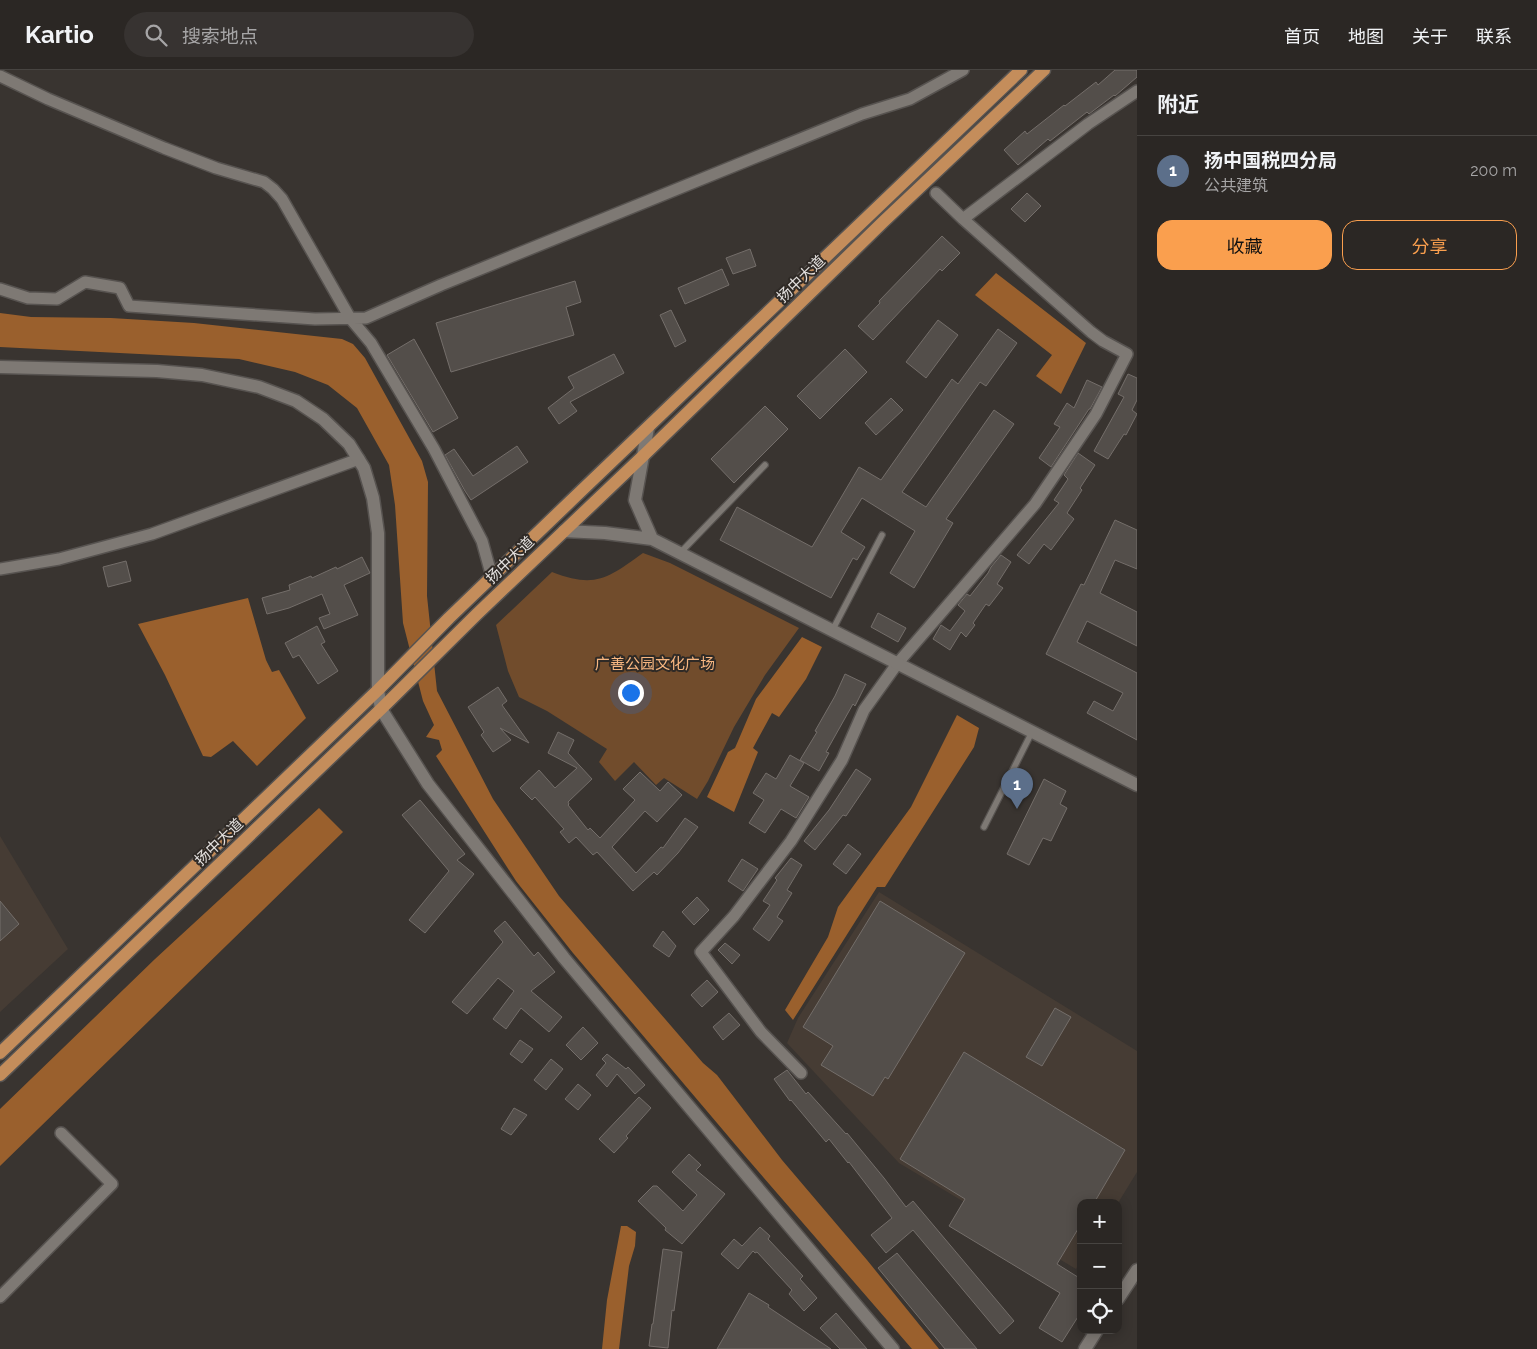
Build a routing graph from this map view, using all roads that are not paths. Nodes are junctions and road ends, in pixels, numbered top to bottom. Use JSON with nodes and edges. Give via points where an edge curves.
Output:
{"nodes":[{"id":1,"x":963,"y":70,"type":"edge"},
{"id":2,"x":1044,"y":70,"type":"edge"},
{"id":3,"x":1015,"y":72,"type":"edge"},
{"id":4,"x":0,"y":76,"type":"edge"},
{"id":5,"x":1024,"y":88,"type":"junction"},
{"id":6,"x":1137,"y":91,"type":"edge"},
{"id":7,"x":936,"y":193,"type":"dead end"},
{"id":8,"x":963,"y":220,"type":"junction"},
{"id":9,"x":0,"y":289,"type":"edge"},
{"id":10,"x":350,"y":318,"type":"junction"},
{"id":11,"x":0,"y":367,"type":"edge"},
{"id":12,"x":648,"y":428,"type":"junction"},
{"id":13,"x":643,"y":456,"type":"junction"},
{"id":14,"x":359,"y":459,"type":"junction"},
{"id":15,"x":765,"y":465,"type":"dead end"},
{"id":16,"x":564,"y":531,"type":"junction"},
{"id":17,"x":882,"y":535,"type":"dead end"},
{"id":18,"x":652,"y":540,"type":"junction"},
{"id":19,"x":680,"y":553,"type":"junction"},
{"id":20,"x":0,"y":569,"type":"edge"},
{"id":21,"x":492,"y":577,"type":"junction"},
{"id":22,"x":502,"y":590,"type":"junction"},
{"id":23,"x":832,"y":631,"type":"junction"},
{"id":24,"x":897,"y":664,"type":"junction"},
{"id":25,"x":378,"y":690,"type":"junction"},
{"id":26,"x":381,"y":710,"type":"junction"},
{"id":27,"x":1032,"y":732,"type":"junction"},
{"id":28,"x":1137,"y":785,"type":"edge"},
{"id":29,"x":984,"y":827,"type":"dead end"},
{"id":30,"x":0,"y":1053,"type":"edge"},
{"id":31,"x":801,"y":1073,"type":"dead end"},
{"id":32,"x":0,"y":1075,"type":"edge"},
{"id":33,"x":61,"y":1133,"type":"dead end"},
{"id":34,"x":1137,"y":1270,"type":"edge"},
{"id":35,"x":1122,"y":1293,"type":"edge"},
{"id":36,"x":0,"y":1297,"type":"edge"},
{"id":37,"x":1094,"y":1334,"type":"edge"},
{"id":38,"x":893,"y":1349,"type":"edge"},
{"id":39,"x":1085,"y":1349,"type":"edge"}],
"edges":[{"from":1,"to":10,"type":"street","via":[[910,99],[862,114],[366,318]]},
{"from":2,"to":5,"type":"main road","name":"扬中大道"},
{"from":3,"to":5,"type":"main road"},
{"from":3,"to":12,"type":"main road","name":"扬中大道"},
{"from":4,"to":10,"type":"street","via":[[164,148],[264,182],[282,198]]},
{"from":5,"to":13,"type":"main road","name":"扬中大道"},
{"from":6,"to":8,"type":"street"},
{"from":7,"to":8,"type":"street"},
{"from":8,"to":24,"type":"street","via":[[1091,332],[1127,354],[1096,414],[1036,504]]},
{"from":9,"to":10,"type":"street","via":[[28,298],[57,299],[85,282],[120,288],[129,306],[315,319]]},
{"from":10,"to":21,"type":"street","via":[[371,343],[434,448],[482,541]]},
{"from":11,"to":14,"type":"street","via":[[156,371],[202,375],[259,387],[296,401],[323,419]]},
{"from":12,"to":13,"type":"street"},
{"from":12,"to":21,"type":"main road","name":"扬中大道"},
{"from":13,"to":16,"type":"main road","name":"扬中大道"},
{"from":13,"to":18,"type":"street","via":[[635,500]]},
{"from":14,"to":20,"type":"street","via":[[152,534],[59,559]]},
{"from":14,"to":25,"type":"street","via":[[373,498],[378,533]]},
{"from":15,"to":19,"type":"lane"},
{"from":16,"to":18,"type":"street"},
{"from":16,"to":22,"type":"main road","name":"扬中大道"},
{"from":17,"to":23,"type":"lane"},
{"from":18,"to":19,"type":"street"},
{"from":19,"to":23,"type":"street"},
{"from":21,"to":22,"type":"main road"},
{"from":21,"to":25,"type":"main road","name":"扬中大道"},
{"from":22,"to":26,"type":"main road","name":"扬中大道"},
{"from":23,"to":24,"type":"street"},
{"from":24,"to":27,"type":"street"},
{"from":24,"to":31,"type":"street","via":[[864,710],[842,760],[791,841],[734,916],[701,952],[761,1032]]},
{"from":25,"to":26,"type":"street"},
{"from":25,"to":30,"type":"main road","name":"扬中大道"},
{"from":26,"to":32,"type":"main road","name":"扬中大道"},
{"from":26,"to":38,"type":"street","via":[[428,784],[564,958]]},
{"from":27,"to":28,"type":"street"},
{"from":27,"to":29,"type":"lane"},
{"from":33,"to":36,"type":"street","via":[[112,1184]]},
{"from":34,"to":35,"type":"street"},
{"from":37,"to":39,"type":"street"}]}
